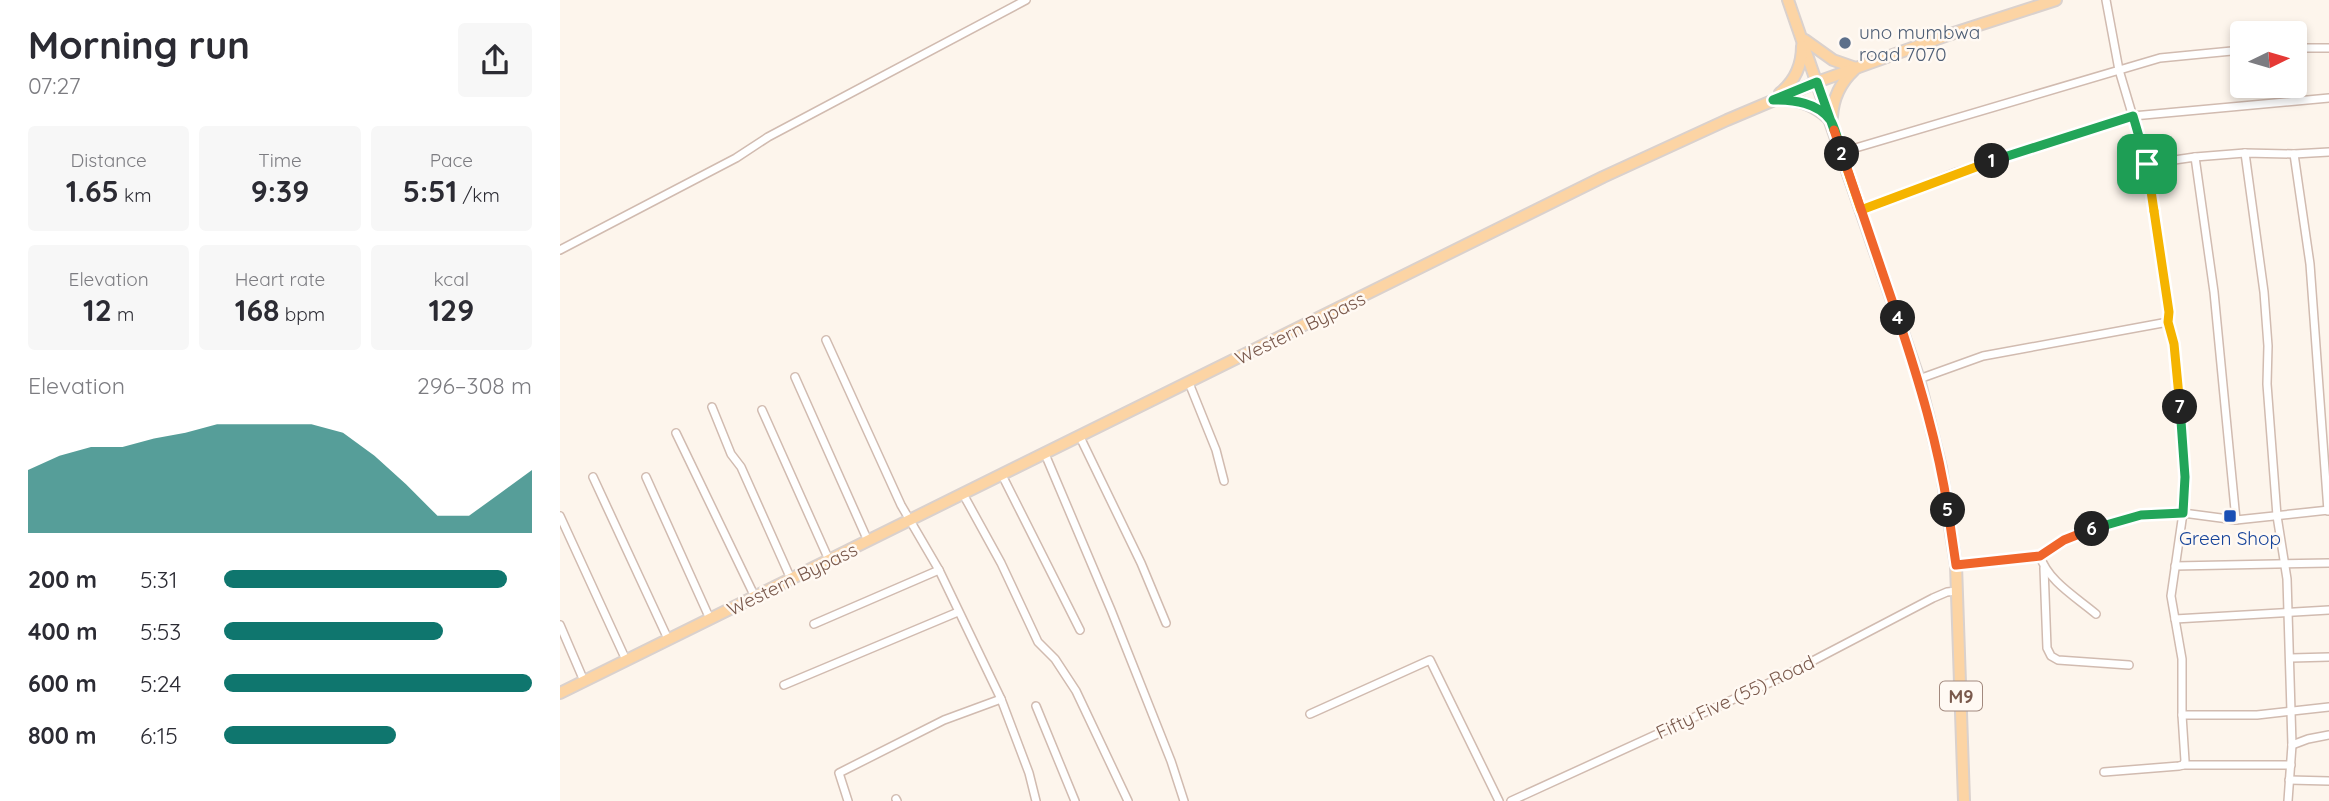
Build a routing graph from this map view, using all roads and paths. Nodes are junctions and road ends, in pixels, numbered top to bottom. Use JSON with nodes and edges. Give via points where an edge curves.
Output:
{"nodes":[{"id":1,"x":1026,"y":0,"type":"edge"},
{"id":2,"x":1788,"y":0,"type":"edge"},
{"id":3,"x":2056,"y":0,"type":"edge"},
{"id":4,"x":2106,"y":0,"type":"edge"},
{"id":5,"x":1803,"y":38,"type":"junction"},
{"id":6,"x":2307,"y":48,"type":"edge"},
{"id":7,"x":2329,"y":48,"type":"edge"},
{"id":8,"x":2230,"y":51,"type":"edge"},
{"id":9,"x":1856,"y":68,"type":"junction"},
{"id":10,"x":2119,"y":70,"type":"junction"},
{"id":11,"x":1817,"y":82,"type":"junction"},
{"id":12,"x":2329,"y":98,"type":"edge"},
{"id":13,"x":1773,"y":100,"type":"junction"},
{"id":14,"x":2133,"y":116,"type":"junction"},
{"id":15,"x":1831,"y":122,"type":"junction"},
{"id":16,"x":1842,"y":152,"type":"junction"},
{"id":17,"x":2329,"y":152,"type":"edge"},
{"id":18,"x":2245,"y":153,"type":"junction"},
{"id":19,"x":2294,"y":154,"type":"junction"},
{"id":20,"x":2195,"y":157,"type":"junction"},
{"id":21,"x":2147,"y":164,"type":"junction"},
{"id":22,"x":1861,"y":210,"type":"junction"},
{"id":23,"x":560,"y":250,"type":"edge"},
{"id":24,"x":2168,"y":322,"type":"junction"},
{"id":25,"x":826,"y":340,"type":"dead end"},
{"id":26,"x":795,"y":377,"type":"dead end"},
{"id":27,"x":1919,"y":379,"type":"junction"},
{"id":28,"x":1189,"y":383,"type":"junction"},
{"id":29,"x":712,"y":407,"type":"dead end"},
{"id":30,"x":762,"y":410,"type":"dead end"},
{"id":31,"x":676,"y":433,"type":"dead end"},
{"id":32,"x":1080,"y":437,"type":"junction"},
{"id":33,"x":1045,"y":454,"type":"junction"},
{"id":34,"x":1002,"y":475,"type":"junction"},
{"id":35,"x":593,"y":477,"type":"dead end"},
{"id":36,"x":646,"y":477,"type":"dead end"},
{"id":37,"x":1224,"y":481,"type":"dead end"},
{"id":38,"x":963,"y":494,"type":"junction"},
{"id":39,"x":2328,"y":511,"type":"edge"},
{"id":40,"x":2183,"y":513,"type":"junction"},
{"id":41,"x":560,"y":516,"type":"edge"},
{"id":42,"x":2277,"y":516,"type":"junction"},
{"id":43,"x":2236,"y":520,"type":"junction"},
{"id":44,"x":909,"y":521,"type":"junction"},
{"id":45,"x":868,"y":541,"type":"junction"},
{"id":46,"x":2040,"y":556,"type":"junction"},
{"id":47,"x":829,"y":560,"type":"junction"},
{"id":48,"x":2329,"y":563,"type":"edge"},
{"id":49,"x":1956,"y":565,"type":"junction"},
{"id":50,"x":2285,"y":565,"type":"junction"},
{"id":51,"x":2175,"y":566,"type":"junction"},
{"id":52,"x":2044,"y":568,"type":"junction"},
{"id":53,"x":939,"y":570,"type":"junction"},
{"id":54,"x":791,"y":579,"type":"junction"},
{"id":55,"x":1958,"y":591,"type":"junction"},
{"id":56,"x":755,"y":597,"type":"junction"},
{"id":57,"x":2329,"y":610,"type":"edge"},
{"id":58,"x":958,"y":612,"type":"junction"},
{"id":59,"x":2288,"y":612,"type":"junction"},
{"id":60,"x":2096,"y":614,"type":"dead end"},
{"id":61,"x":2175,"y":618,"type":"junction"},
{"id":62,"x":710,"y":619,"type":"junction"},
{"id":63,"x":1166,"y":623,"type":"dead end"},
{"id":64,"x":814,"y":624,"type":"dead end"},
{"id":65,"x":560,"y":625,"type":"edge"},
{"id":66,"x":1080,"y":630,"type":"dead end"},
{"id":67,"x":668,"y":639,"type":"junction"},
{"id":68,"x":2329,"y":657,"type":"edge"},
{"id":69,"x":2291,"y":658,"type":"junction"},
{"id":70,"x":626,"y":660,"type":"junction"},
{"id":71,"x":2129,"y":665,"type":"dead end"},
{"id":72,"x":584,"y":681,"type":"junction"},
{"id":73,"x":784,"y":685,"type":"dead end"},
{"id":74,"x":560,"y":693,"type":"edge"},
{"id":75,"x":1001,"y":699,"type":"junction"},
{"id":76,"x":1036,"y":706,"type":"dead end"},
{"id":77,"x":2329,"y":707,"type":"edge"},
{"id":78,"x":2291,"y":711,"type":"junction"},
{"id":79,"x":1310,"y":713,"type":"dead end"},
{"id":80,"x":2182,"y":715,"type":"junction"},
{"id":81,"x":2329,"y":735,"type":"edge"},
{"id":82,"x":2292,"y":745,"type":"junction"},
{"id":83,"x":2183,"y":765,"type":"junction"},
{"id":84,"x":2291,"y":765,"type":"junction"},
{"id":85,"x":2104,"y":772,"type":"dead end"},
{"id":86,"x":2290,"y":780,"type":"junction"},
{"id":87,"x":2329,"y":781,"type":"edge"},
{"id":88,"x":848,"y":801,"type":"edge"},
{"id":89,"x":1036,"y":801,"type":"edge"},
{"id":90,"x":1075,"y":801,"type":"edge"},
{"id":91,"x":1128,"y":801,"type":"edge"},
{"id":92,"x":1184,"y":801,"type":"edge"},
{"id":93,"x":1499,"y":801,"type":"edge"},
{"id":94,"x":1511,"y":801,"type":"edge"},
{"id":95,"x":1964,"y":801,"type":"edge"},
{"id":96,"x":2288,"y":801,"type":"edge"}],
"edges":[{"from":1,"to":23,"type":"street"},
{"from":2,"to":5,"type":"main road","number":"M9"},
{"from":3,"to":9,"type":"main road","name":"Western Bypass"},
{"from":4,"to":10,"type":"street"},
{"from":5,"to":9,"type":"main road","via":[[1822,54]]},
{"from":5,"to":11,"type":"main road","number":"M9"},
{"from":5,"to":13,"type":"main road","via":[[1797,73]]},
{"from":6,"to":7,"type":"street"},
{"from":8,"to":10,"type":"street","via":[[2173,56]]},
{"from":9,"to":11,"type":"main road","name":"Western Bypass"},
{"from":9,"to":15,"type":"main road","via":[[1840,86]]},
{"from":10,"to":14,"type":"street"},
{"from":10,"to":16,"type":"street"},
{"from":11,"to":13,"type":"main road","name":"Western Bypass"},
{"from":11,"to":15,"type":"main road","number":"M9"},
{"from":12,"to":14,"type":"street"},
{"from":13,"to":15,"type":"main road","via":[[1805,103]]},
{"from":13,"to":28,"type":"main road","name":"Western Bypass","via":[[1603,177]]},
{"from":14,"to":21,"type":"street"},
{"from":14,"to":22,"type":"street","via":[[1957,172]]},
{"from":15,"to":16,"type":"main road","number":"M9"},
{"from":16,"to":22,"type":"main road","number":"M9"},
{"from":17,"to":19,"type":"street"},
{"from":18,"to":19,"type":"street"},
{"from":18,"to":20,"type":"street"},
{"from":18,"to":42,"type":"street","via":[[2264,292]]},
{"from":19,"to":39,"type":"street","via":[[2311,276]]},
{"from":20,"to":21,"type":"street"},
{"from":20,"to":43,"type":"street","via":[[2214,292]]},
{"from":21,"to":24,"type":"street"},
{"from":22,"to":27,"type":"main road","number":"M9"},
{"from":24,"to":27,"type":"street","via":[[1983,356]]},
{"from":24,"to":40,"type":"street","via":[[2174,344],[2185,477]]},
{"from":25,"to":44,"type":"street"},
{"from":26,"to":45,"type":"street"},
{"from":27,"to":49,"type":"main road","number":"M9","via":[[1941,468]]},
{"from":28,"to":32,"type":"main road","name":"Western Bypass"},
{"from":28,"to":37,"type":"street"},
{"from":29,"to":54,"type":"street"},
{"from":30,"to":47,"type":"street"},
{"from":31,"to":56,"type":"street"},
{"from":32,"to":33,"type":"main road","name":"Western Bypass"},
{"from":32,"to":63,"type":"street"},
{"from":33,"to":34,"type":"main road","name":"Western Bypass"},
{"from":33,"to":92,"type":"street"},
{"from":34,"to":38,"type":"main road","name":"Western Bypass"},
{"from":34,"to":66,"type":"street"},
{"from":35,"to":67,"type":"street"},
{"from":36,"to":62,"type":"street"},
{"from":38,"to":44,"type":"main road","name":"Western Bypass"},
{"from":38,"to":91,"type":"street","via":[[1038,642],[1076,691]]},
{"from":39,"to":42,"type":"street"},
{"from":40,"to":43,"type":"street"},
{"from":40,"to":46,"type":"street","via":[[2141,515],[2094,528]]},
{"from":40,"to":51,"type":"street"},
{"from":41,"to":70,"type":"street"},
{"from":42,"to":43,"type":"street"},
{"from":42,"to":50,"type":"street"},
{"from":44,"to":45,"type":"main road","name":"Western Bypass"},
{"from":44,"to":53,"type":"street"},
{"from":45,"to":47,"type":"main road","name":"Western Bypass"},
{"from":46,"to":49,"type":"street"},
{"from":46,"to":52,"type":"street"},
{"from":47,"to":54,"type":"main road","name":"Western Bypass"},
{"from":48,"to":50,"type":"street"},
{"from":49,"to":55,"type":"main road","number":"M9"},
{"from":50,"to":51,"type":"street"},
{"from":50,"to":59,"type":"street"},
{"from":51,"to":61,"type":"street","via":[[2171,596]]},
{"from":52,"to":60,"type":"street"},
{"from":52,"to":71,"type":"street","via":[[2051,656]]},
{"from":53,"to":58,"type":"street"},
{"from":53,"to":64,"type":"street"},
{"from":54,"to":56,"type":"main road","name":"Western Bypass"},
{"from":55,"to":94,"type":"street","name":"Fifty Five (55) Road","via":[[1933,598],[1782,677]]},
{"from":55,"to":95,"type":"main road","number":"M9"},
{"from":56,"to":62,"type":"main road","name":"Western Bypass"},
{"from":57,"to":59,"type":"street"},
{"from":58,"to":73,"type":"street"},
{"from":58,"to":75,"type":"street"},
{"from":59,"to":61,"type":"street"},
{"from":59,"to":69,"type":"street"},
{"from":61,"to":80,"type":"street","via":[[2182,659]]},
{"from":62,"to":67,"type":"main road","name":"Western Bypass"},
{"from":65,"to":72,"type":"street"},
{"from":67,"to":70,"type":"main road","name":"Western Bypass"},
{"from":68,"to":69,"type":"street"},
{"from":69,"to":78,"type":"street"},
{"from":70,"to":72,"type":"main road","name":"Western Bypass"},
{"from":72,"to":74,"type":"main road","name":"Western Bypass"},
{"from":75,"to":88,"type":"street","via":[[944,720],[838,773]]},
{"from":75,"to":89,"type":"street"},
{"from":76,"to":90,"type":"street"},
{"from":77,"to":78,"type":"street"},
{"from":78,"to":80,"type":"street"},
{"from":78,"to":82,"type":"street"},
{"from":79,"to":93,"type":"street","via":[[1430,660]]},
{"from":80,"to":83,"type":"street"},
{"from":81,"to":82,"type":"street"},
{"from":82,"to":84,"type":"street"},
{"from":83,"to":84,"type":"street"},
{"from":83,"to":85,"type":"street"},
{"from":84,"to":86,"type":"street"},
{"from":86,"to":87,"type":"street"},
{"from":86,"to":96,"type":"street"}]}
